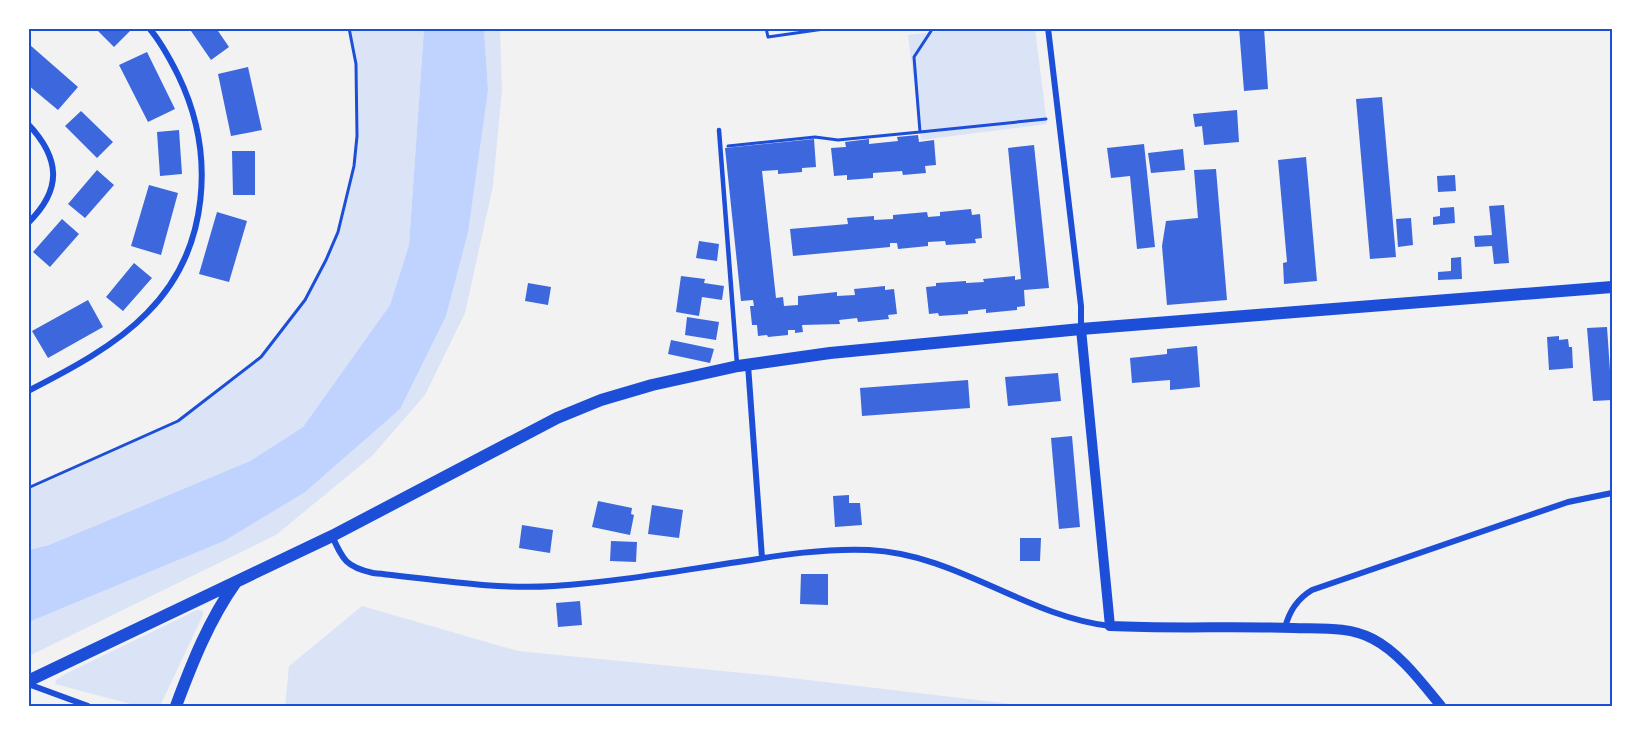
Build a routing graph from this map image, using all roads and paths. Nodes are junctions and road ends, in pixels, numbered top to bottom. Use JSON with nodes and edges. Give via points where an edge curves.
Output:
{"nodes":[{"id":1,"x":149,"y":28,"type":"edge"},
{"id":2,"x":349,"y":28,"type":"edge"},
{"id":3,"x":766,"y":28,"type":"edge"},
{"id":4,"x":831,"y":28,"type":"edge"},
{"id":5,"x":933,"y":28,"type":"edge"},
{"id":6,"x":1047,"y":28,"type":"edge"},
{"id":7,"x":1046,"y":118,"type":"dead end"},
{"id":8,"x":28,"y":124,"type":"edge"},
{"id":9,"x":719,"y":130,"type":"dead end"},
{"id":10,"x":920,"y":132,"type":"junction"},
{"id":11,"x":721,"y":147,"type":"junction"},
{"id":12,"x":28,"y":223,"type":"edge"},
{"id":13,"x":1612,"y":287,"type":"edge"},
{"id":14,"x":1081,"y":329,"type":"junction"},
{"id":15,"x":743,"y":366,"type":"junction"},
{"id":16,"x":28,"y":391,"type":"edge"},
{"id":17,"x":28,"y":488,"type":"edge"},
{"id":18,"x":1612,"y":493,"type":"edge"},
{"id":19,"x":332,"y":536,"type":"junction"},
{"id":20,"x":762,"y":558,"type":"junction"},
{"id":21,"x":237,"y":580,"type":"junction"},
{"id":22,"x":1110,"y":626,"type":"junction"},
{"id":23,"x":1285,"y":628,"type":"junction"},
{"id":24,"x":28,"y":682,"type":"edge"},
{"id":25,"x":88,"y":706,"type":"edge"},
{"id":26,"x":176,"y":706,"type":"edge"},
{"id":27,"x":1441,"y":706,"type":"edge"}],
"edges":[{"from":1,"to":16,"type":"street","via":[[180,79],[198,127],[201,194],[189,251],[175,279],[137,323],[101,349]]},
{"from":2,"to":17,"type":"path","via":[[356,64],[354,166],[338,232],[305,300],[261,357],[178,421]]},
{"from":3,"to":4,"type":"path","via":[[768,37]]},
{"from":5,"to":10,"type":"path","via":[[914,57]]},
{"from":6,"to":14,"type":"street"},
{"from":7,"to":10,"type":"path"},
{"from":8,"to":12,"type":"street","via":[[50,153],[54,181],[47,201]]},
{"from":9,"to":11,"type":"lane"},
{"from":10,"to":11,"type":"path"},
{"from":11,"to":15,"type":"lane"},
{"from":13,"to":14,"type":"main road"},
{"from":14,"to":15,"type":"main road","via":[[830,353]]},
{"from":14,"to":22,"type":"street"},
{"from":15,"to":19,"type":"main road","via":[[618,394],[557,418]]},
{"from":15,"to":20,"type":"street"},
{"from":18,"to":23,"type":"street","via":[[1529,515],[1312,590],[1291,609]]},
{"from":19,"to":20,"type":"street","via":[[341,556],[358,570],[522,587],[593,582]]},
{"from":19,"to":21,"type":"main road"},
{"from":20,"to":22,"type":"street","via":[[843,550],[903,554],[940,564],[1067,617]]},
{"from":21,"to":24,"type":"main road"},
{"from":21,"to":26,"type":"main road","via":[[210,623]]},
{"from":22,"to":23,"type":"street"},
{"from":23,"to":27,"type":"street","via":[[1345,630],[1373,638]]},
{"from":24,"to":25,"type":"street"}]}
